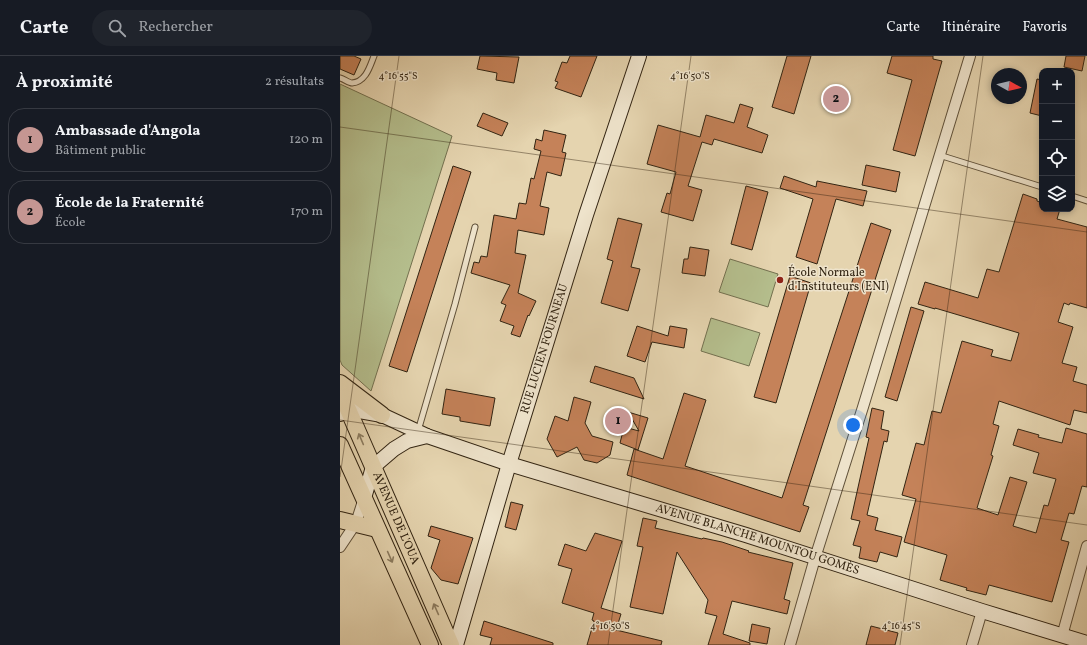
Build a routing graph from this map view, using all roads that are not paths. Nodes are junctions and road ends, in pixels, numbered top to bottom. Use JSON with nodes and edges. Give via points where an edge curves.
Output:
{"nodes":[{"id":1,"x":374,"y":56,"type":"edge"},
{"id":2,"x":639,"y":56,"type":"edge"},
{"id":3,"x":970,"y":56,"type":"edge"},
{"id":4,"x":340,"y":78,"type":"edge"},
{"id":5,"x":939,"y":155,"type":"junction"},
{"id":6,"x":1039,"y":186,"type":"edge"},
{"id":7,"x":1075,"y":197,"type":"edge"},
{"id":8,"x":1087,"y":201,"type":"edge"},
{"id":9,"x":475,"y":227,"type":"dead end"},
{"id":10,"x":340,"y":383,"type":"edge"},
{"id":11,"x":340,"y":391,"type":"edge"},
{"id":12,"x":344,"y":412,"type":"edge"},
{"id":13,"x":382,"y":415,"type":"junction"},
{"id":14,"x":422,"y":434,"type":"junction"},
{"id":15,"x":340,"y":445,"type":"edge"},
{"id":16,"x":508,"y":464,"type":"junction"},
{"id":17,"x":373,"y":467,"type":"junction"},
{"id":18,"x":364,"y":498,"type":"junction"},
{"id":19,"x":340,"y":520,"type":"edge"},
{"id":20,"x":356,"y":523,"type":"junction"},
{"id":21,"x":377,"y":529,"type":"junction"},
{"id":22,"x":1087,"y":546,"type":"edge"},
{"id":23,"x":340,"y":547,"type":"edge"},
{"id":24,"x":815,"y":558,"type":"junction"},
{"id":25,"x":982,"y":611,"type":"junction"},
{"id":26,"x":1062,"y":636,"type":"junction"},
{"id":27,"x":1087,"y":643,"type":"edge"},
{"id":28,"x":430,"y":645,"type":"edge"},
{"id":29,"x":452,"y":645,"type":"edge"},
{"id":30,"x":456,"y":645,"type":"edge"},
{"id":31,"x":790,"y":645,"type":"edge"},
{"id":32,"x":972,"y":645,"type":"edge"}],
"edges":[{"from":1,"to":4,"type":"lane","via":[[360,81],[352,83]]},
{"from":2,"to":16,"type":"street","name":"RUE LUCIEN FOURNEAU"},
{"from":3,"to":5,"type":"street"},
{"from":5,"to":6,"type":"lane"},
{"from":5,"to":24,"type":"street"},
{"from":7,"to":8,"type":"lane"},
{"from":9,"to":14,"type":"lane"},
{"from":10,"to":13,"type":"main road"},
{"from":11,"to":12,"type":"main road","name":"AVENUE DE L'OUA"},
{"from":12,"to":13,"type":"street","name":"AVENUE BLANCHE MOUNTOU GOMÈS"},
{"from":17,"to":12,"type":"main road","name":"AVENUE DE L'OUA","one_way":true},
{"from":13,"to":14,"type":"street","name":"AVENUE BLANCHE MOUNTOU GOMÈS"},
{"from":14,"to":16,"type":"street","name":"AVENUE BLANCHE MOUNTOU GOMÈS"},
{"from":14,"to":17,"type":"street","via":[[407,441]]},
{"from":15,"to":18,"type":"main road","name":"AVENUE DE L'OUA"},
{"from":16,"to":24,"type":"street","name":"AVENUE BLANCHE MOUNTOU GOMÈS"},
{"from":16,"to":30,"type":"street","name":"RUE LUCIEN FOURNEAU"},
{"from":17,"to":18,"type":"street"},
{"from":29,"to":17,"type":"main road","name":"AVENUE DE L'OUA","one_way":true},
{"from":18,"to":20,"type":"street"},
{"from":18,"to":21,"type":"main road","name":"AVENUE DE L'OUA"},
{"from":19,"to":20,"type":"main road"},
{"from":20,"to":21,"type":"main road"},
{"from":20,"to":23,"type":"street"},
{"from":21,"to":28,"type":"main road","name":"AVENUE DE L'OUA","one_way":true},
{"from":22,"to":26,"type":"street"},
{"from":24,"to":25,"type":"street","name":"AVENUE BLANCHE MOUNTOU GOMÈS"},
{"from":24,"to":31,"type":"street"},
{"from":25,"to":26,"type":"street","name":"AVENUE BLANCHE MOUNTOU GOMÈS"},
{"from":25,"to":32,"type":"street"},
{"from":26,"to":27,"type":"street","name":"AVENUE BLANCHE MOUNTOU GOMÈS"}]}
